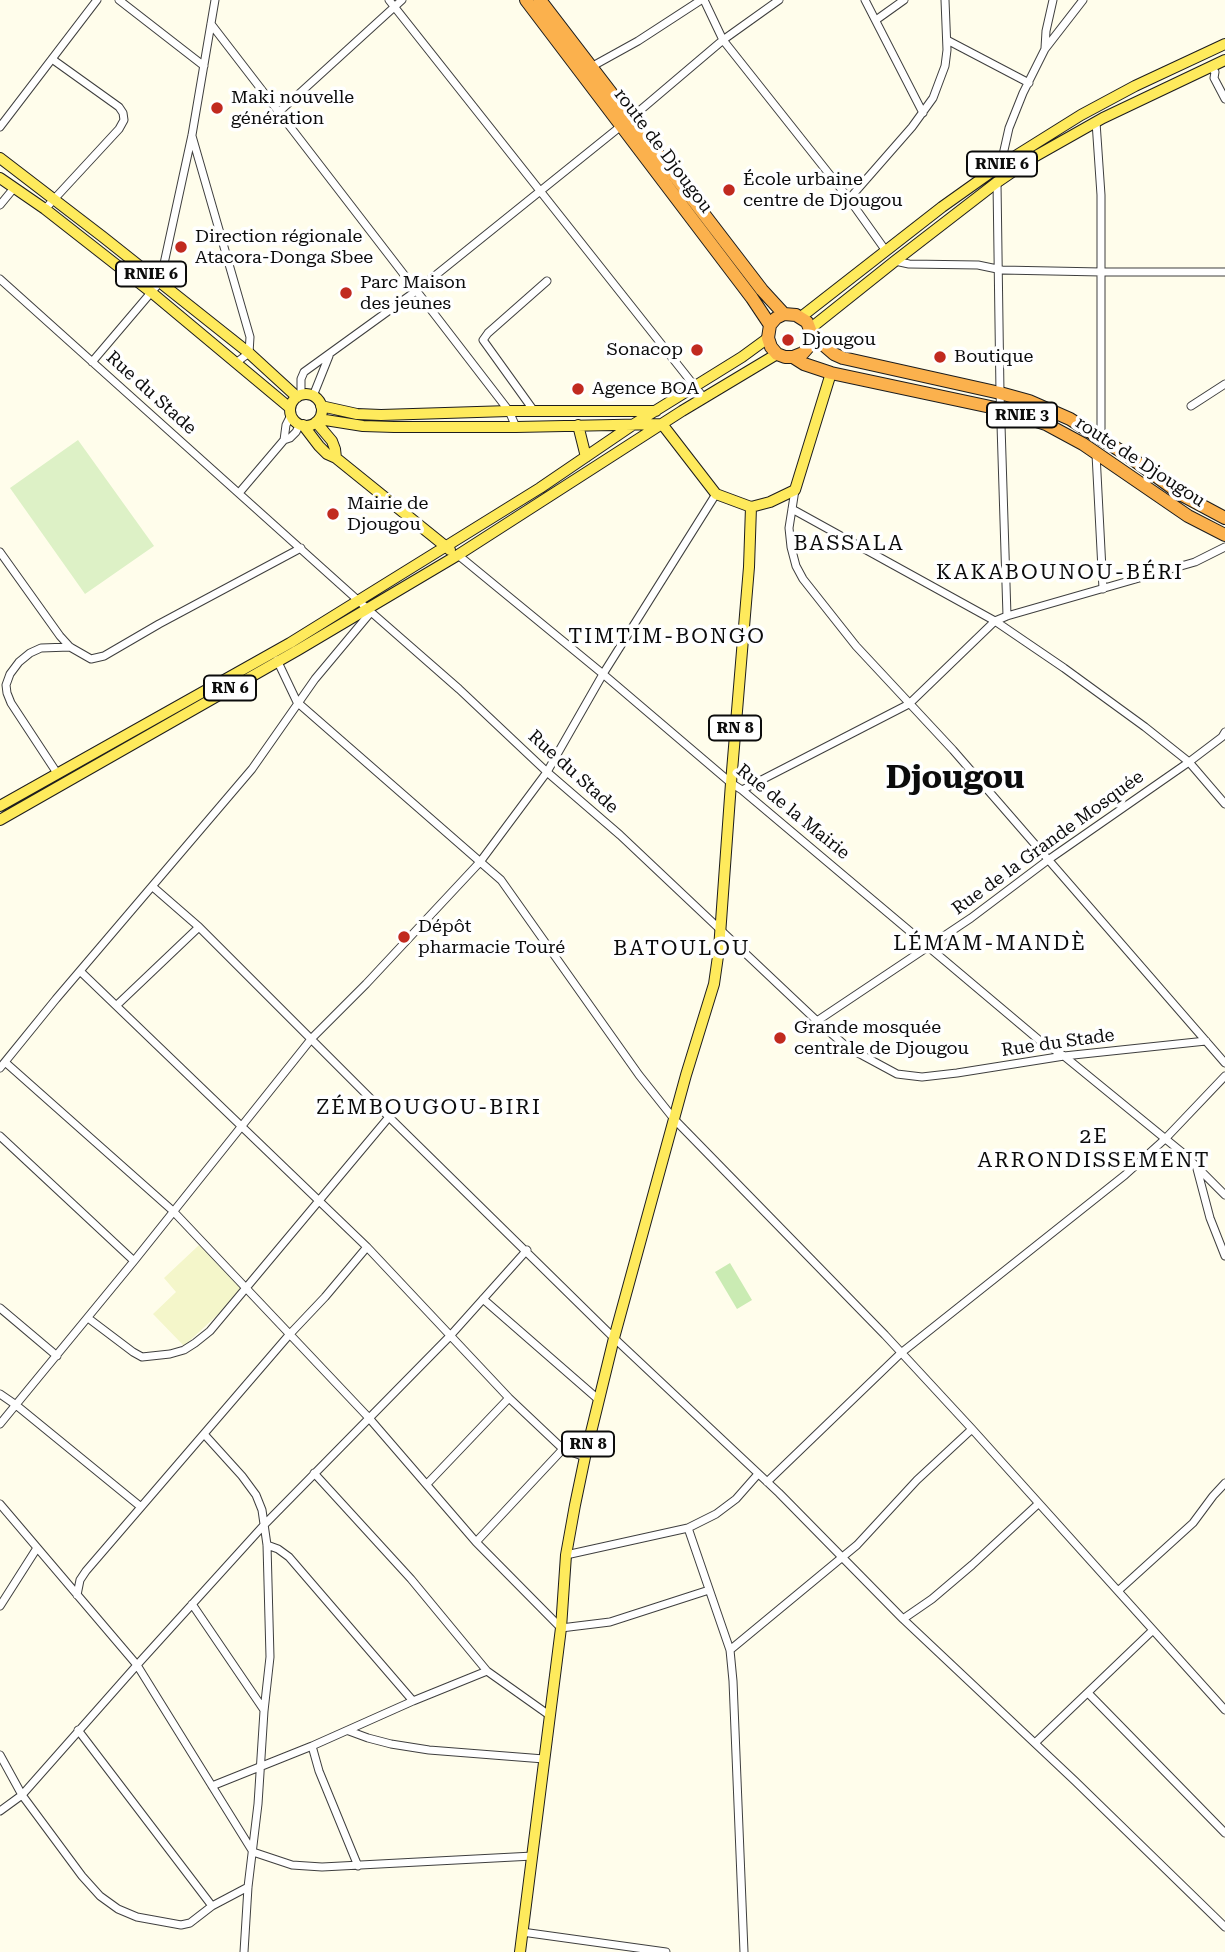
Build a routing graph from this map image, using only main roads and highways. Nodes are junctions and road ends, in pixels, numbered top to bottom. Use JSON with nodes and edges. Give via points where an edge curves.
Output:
{"nodes":[{"id":1,"x":526,"y":0,"type":"edge"},
{"id":2,"x":540,"y":0,"type":"edge"},
{"id":3,"x":1225,"y":44,"type":"edge"},
{"id":4,"x":1225,"y":60,"type":"edge"},
{"id":5,"x":626,"y":122,"type":"junction"},
{"id":6,"x":0,"y":158,"type":"edge"},
{"id":7,"x":0,"y":178,"type":"edge"},
{"id":8,"x":785,"y":314,"type":"junction"},
{"id":9,"x":801,"y":317,"type":"junction"},
{"id":10,"x":769,"y":331,"type":"junction"},
{"id":11,"x":811,"y":331,"type":"junction"},
{"id":12,"x":777,"y":354,"type":"junction"},
{"id":13,"x":793,"y":357,"type":"junction"},
{"id":14,"x":831,"y":373,"type":"junction"},
{"id":15,"x":299,"y":396,"type":"junction"},
{"id":16,"x":321,"y":406,"type":"junction"},
{"id":17,"x":656,"y":411,"type":"junction"},
{"id":18,"x":291,"y":412,"type":"junction"},
{"id":19,"x":318,"y":420,"type":"junction"},
{"id":20,"x":634,"y":424,"type":"junction"},
{"id":21,"x":662,"y":424,"type":"junction"},
{"id":22,"x":302,"y":425,"type":"junction"},
{"id":23,"x":578,"y":425,"type":"junction"},
{"id":24,"x":586,"y":457,"type":"junction"},
{"id":25,"x":336,"y":458,"type":"junction"},
{"id":26,"x":751,"y":508,"type":"junction"},
{"id":27,"x":1225,"y":518,"type":"edge"},
{"id":28,"x":1225,"y":535,"type":"edge"},
{"id":29,"x":446,"y":547,"type":"junction"},
{"id":30,"x":458,"y":555,"type":"junction"},
{"id":31,"x":366,"y":607,"type":"junction"},
{"id":32,"x":276,"y":656,"type":"junction"},
{"id":33,"x":0,"y":806,"type":"edge"},
{"id":34,"x":0,"y":820,"type":"edge"},
{"id":35,"x":520,"y":1952,"type":"edge"}],
"edges":[{"from":1,"to":5,"type":"highway","name":"route de Djougou"},
{"from":2,"to":5,"type":"highway","name":"route de Djougou"},
{"from":3,"to":9,"type":"main road","number":"RNIE 6","via":[[1135,86],[1001,164]]},
{"from":4,"to":11,"type":"main road","number":"RNIE 6","via":[[1034,157],[895,261]]},
{"from":5,"to":8,"type":"highway","name":"route de Djougou"},
{"from":5,"to":10,"type":"highway","name":"route de Djougou","via":[[752,298]]},
{"from":6,"to":15,"type":"main road","number":"RNIE 6"},
{"from":7,"to":18,"type":"main road","number":"RNIE 6","via":[[151,292]]},
{"from":8,"to":9,"type":"highway"},
{"from":8,"to":10,"type":"highway","via":[[776,318]]},
{"from":9,"to":11,"type":"highway","number":"RNIE 3"},
{"from":10,"to":12,"type":"highway"},
{"from":10,"to":17,"type":"main road","via":[[742,358]]},
{"from":11,"to":13,"type":"highway","via":[[810,345]]},
{"from":11,"to":27,"type":"highway","number":"RNIE 3","via":[[843,358],[1000,393],[1054,411]]},
{"from":12,"to":13,"type":"highway","number":"RNIE 3"},
{"from":12,"to":21,"type":"main road"},
{"from":13,"to":14,"type":"highway","name":"route de Djougou","number":"RNIE 3"},
{"from":14,"to":26,"type":"main road","via":[[795,490]]},
{"from":14,"to":28,"type":"highway","name":"route de Djougou","number":"RNIE 3","via":[[1021,415],[1096,453],[1188,516]]},
{"from":15,"to":16,"type":"main road","via":[[313,396]]},
{"from":15,"to":18,"type":"main road"},
{"from":16,"to":17,"type":"main road","via":[[369,415]]},
{"from":16,"to":19,"type":"main road"},
{"from":17,"to":20,"type":"main road","number":"RN 6"},
{"from":18,"to":22,"type":"main road"},
{"from":19,"to":22,"type":"main road"},
{"from":19,"to":23,"type":"main road","via":[[363,426]]},
{"from":19,"to":25,"type":"main road","name":"Rue de la Mairie","via":[[332,441]]},
{"from":20,"to":21,"type":"main road"},
{"from":20,"to":23,"type":"main road"},
{"from":20,"to":24,"type":"main road","number":"RN 6"},
{"from":21,"to":26,"type":"main road","via":[[716,494]]},
{"from":21,"to":30,"type":"main road","number":"RN 6"},
{"from":22,"to":25,"type":"main road","name":"Rue de la Mairie","via":[[318,446]]},
{"from":23,"to":24,"type":"main road"},
{"from":24,"to":29,"type":"main road","number":"RN 6"},
{"from":25,"to":29,"type":"main road","name":"Rue de la Mairie"},
{"from":26,"to":35,"type":"main road","number":"RN 8","via":[[750,567],[714,984],[585,1457],[566,1555]]},
{"from":29,"to":30,"type":"main road","name":"Rue de la Mairie"},
{"from":29,"to":31,"type":"main road","number":"RN 6"},
{"from":30,"to":31,"type":"main road","number":"RN 6"},
{"from":31,"to":32,"type":"main road","number":"RN 6"},
{"from":32,"to":33,"type":"main road","number":"RN 6"},
{"from":32,"to":34,"type":"main road","number":"RN 6"}]}
